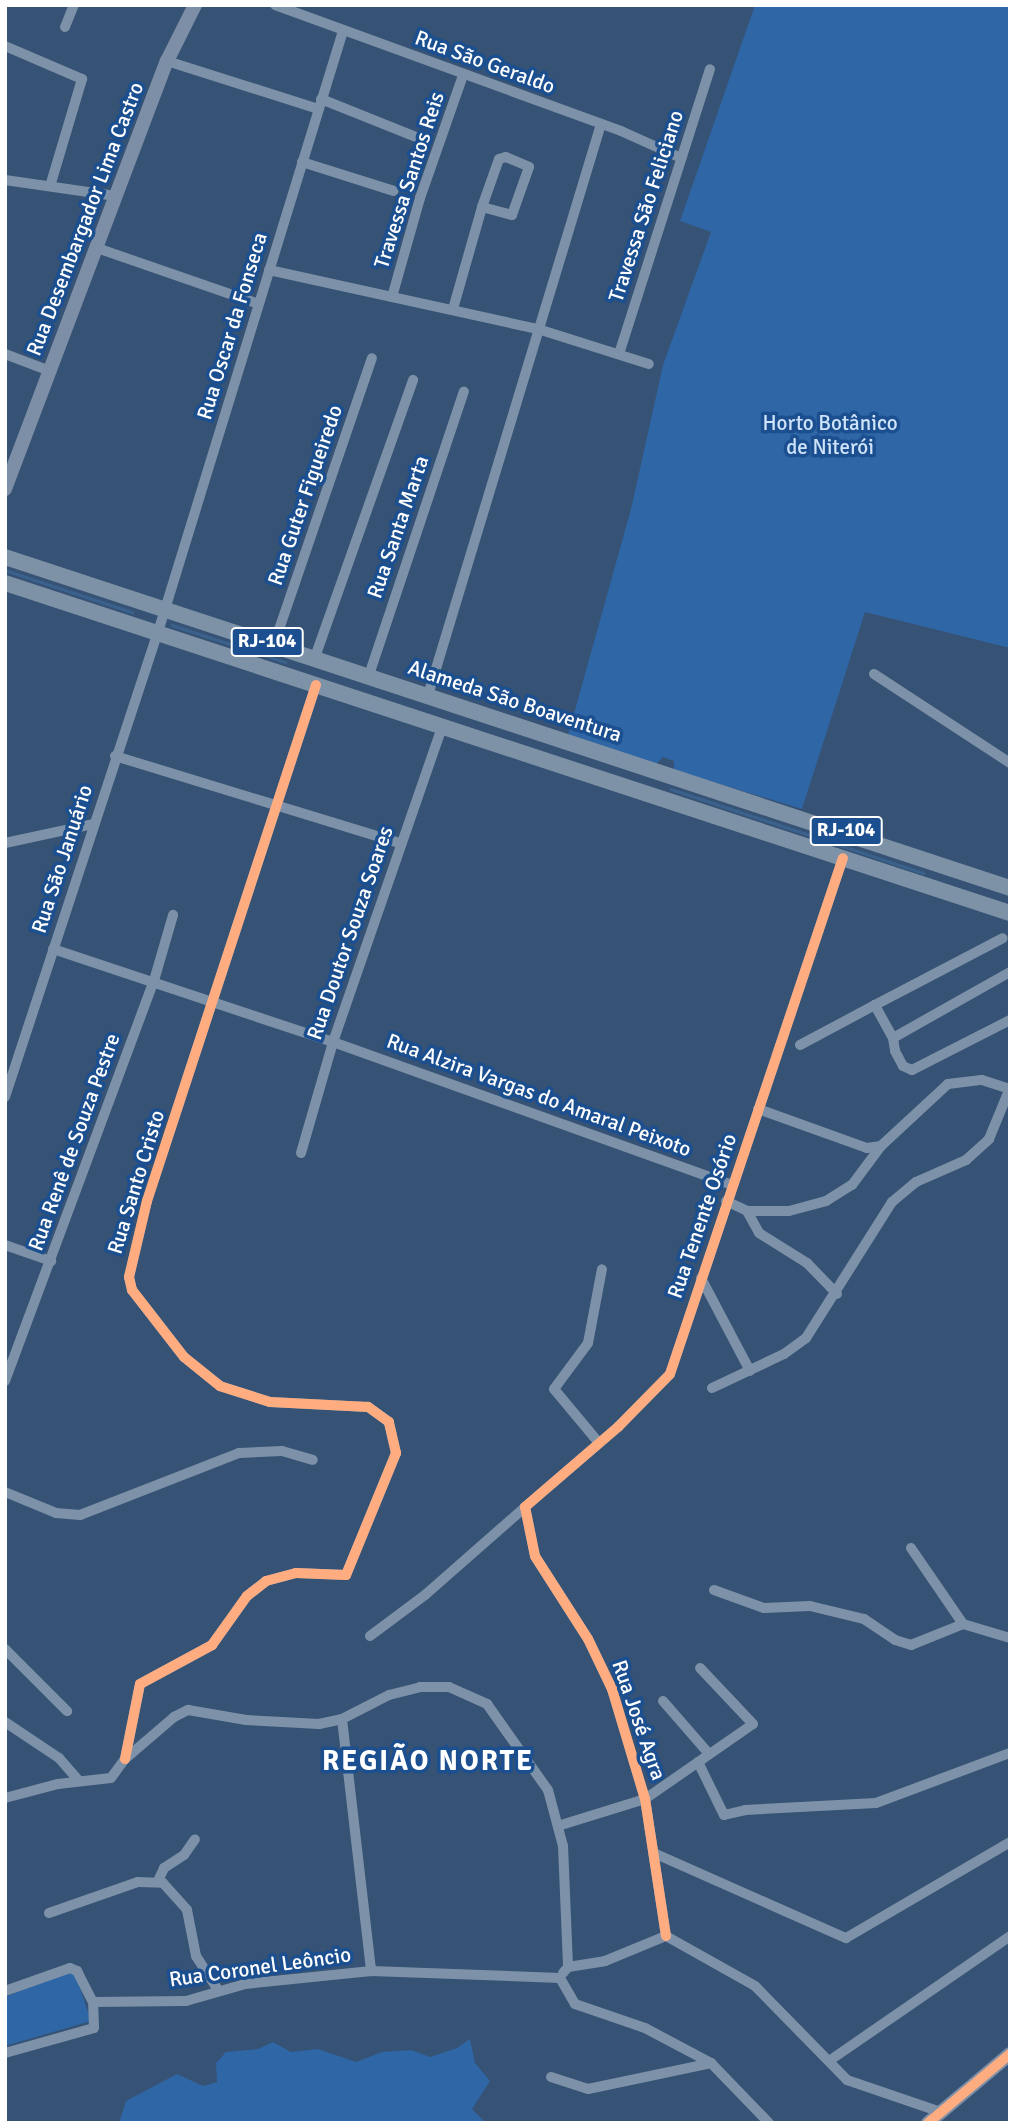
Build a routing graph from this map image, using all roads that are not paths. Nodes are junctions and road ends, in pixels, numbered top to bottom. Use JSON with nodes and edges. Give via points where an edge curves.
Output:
{"nodes":[{"id":1,"x":74,"y":5,"type":"edge"},
{"id":2,"x":195,"y":5,"type":"edge"},
{"id":3,"x":275,"y":5,"type":"edge"},
{"id":4,"x":65,"y":27,"type":"dead end"},
{"id":5,"x":343,"y":30,"type":"junction"},
{"id":6,"x":5,"y":46,"type":"edge"},
{"id":7,"x":167,"y":61,"type":"junction"},
{"id":8,"x":710,"y":69,"type":"dead end"},
{"id":9,"x":463,"y":75,"type":"junction"},
{"id":10,"x":319,"y":104,"type":"junction"},
{"id":11,"x":601,"y":124,"type":"junction"},
{"id":12,"x":416,"y":137,"type":"dead end"},
{"id":13,"x":681,"y":158,"type":"junction"},
{"id":14,"x":302,"y":162,"type":"junction"},
{"id":15,"x":5,"y":180,"type":"edge"},
{"id":16,"x":51,"y":183,"type":"junction"},
{"id":17,"x":394,"y":191,"type":"dead end"},
{"id":18,"x":116,"y":196,"type":"junction"},
{"id":19,"x":482,"y":207,"type":"junction"},
{"id":20,"x":97,"y":248,"type":"junction"},
{"id":21,"x":269,"y":270,"type":"junction"},
{"id":22,"x":392,"y":297,"type":"junction"},
{"id":23,"x":259,"y":304,"type":"junction"},
{"id":24,"x":453,"y":309,"type":"junction"},
{"id":25,"x":541,"y":330,"type":"junction"},
{"id":26,"x":5,"y":354,"type":"edge"},
{"id":27,"x":619,"y":354,"type":"junction"},
{"id":28,"x":372,"y":358,"type":"dead end"},
{"id":29,"x":649,"y":365,"type":"dead end"},
{"id":30,"x":50,"y":371,"type":"junction"},
{"id":31,"x":413,"y":380,"type":"dead end"},
{"id":32,"x":464,"y":391,"type":"dead end"},
{"id":33,"x":5,"y":489,"type":"edge"},
{"id":34,"x":5,"y":556,"type":"edge"},
{"id":35,"x":5,"y":583,"type":"edge"},
{"id":36,"x":165,"y":609,"type":"junction"},
{"id":37,"x":158,"y":632,"type":"junction"},
{"id":38,"x":274,"y":644,"type":"junction"},
{"id":39,"x":316,"y":657,"type":"junction"},
{"id":40,"x":874,"y":674,"type":"dead end"},
{"id":41,"x":369,"y":675,"type":"junction"},
{"id":42,"x":316,"y":685,"type":"junction"},
{"id":43,"x":428,"y":695,"type":"junction"},
{"id":44,"x":442,"y":727,"type":"junction"},
{"id":45,"x":115,"y":756,"type":"junction"},
{"id":46,"x":1009,"y":760,"type":"edge"},
{"id":47,"x":277,"y":803,"type":"junction"},
{"id":48,"x":94,"y":824,"type":"junction"},
{"id":49,"x":5,"y":843,"type":"edge"},
{"id":50,"x":400,"y":843,"type":"junction"},
{"id":51,"x":843,"y":858,"type":"junction"},
{"id":52,"x":1010,"y":888,"type":"edge"},
{"id":53,"x":1010,"y":913,"type":"edge"},
{"id":54,"x":173,"y":915,"type":"dead end"},
{"id":55,"x":1003,"y":938,"type":"dead end"},
{"id":56,"x":53,"y":949,"type":"junction"},
{"id":57,"x":1010,"y":972,"type":"edge"},
{"id":58,"x":153,"y":984,"type":"junction"},
{"id":59,"x":214,"y":1003,"type":"junction"},
{"id":60,"x":875,"y":1005,"type":"junction"},
{"id":61,"x":1010,"y":1020,"type":"edge"},
{"id":62,"x":892,"y":1038,"type":"junction"},
{"id":63,"x":333,"y":1042,"type":"junction"},
{"id":64,"x":800,"y":1045,"type":"dead end"},
{"id":65,"x":1009,"y":1088,"type":"edge"},
{"id":66,"x":5,"y":1097,"type":"edge"},
{"id":67,"x":758,"y":1108,"type":"junction"},
{"id":68,"x":881,"y":1146,"type":"junction"},
{"id":69,"x":301,"y":1153,"type":"dead end"},
{"id":70,"x":732,"y":1185,"type":"junction"},
{"id":71,"x":726,"y":1201,"type":"junction"},
{"id":72,"x":747,"y":1212,"type":"junction"},
{"id":73,"x":5,"y":1245,"type":"edge"},
{"id":74,"x":51,"y":1261,"type":"junction"},
{"id":75,"x":601,"y":1269,"type":"dead end"},
{"id":76,"x":701,"y":1278,"type":"junction"},
{"id":77,"x":837,"y":1294,"type":"junction"},
{"id":78,"x":750,"y":1371,"type":"junction"},
{"id":79,"x":5,"y":1381,"type":"edge"},
{"id":80,"x":712,"y":1388,"type":"dead end"},
{"id":81,"x":599,"y":1443,"type":"junction"},
{"id":82,"x":313,"y":1460,"type":"dead end"},
{"id":83,"x":5,"y":1492,"type":"edge"},
{"id":84,"x":525,"y":1507,"type":"junction"},
{"id":85,"x":911,"y":1548,"type":"dead end"},
{"id":86,"x":714,"y":1590,"type":"dead end"},
{"id":87,"x":963,"y":1624,"type":"junction"},
{"id":88,"x":370,"y":1636,"type":"dead end"},
{"id":89,"x":1010,"y":1638,"type":"edge"},
{"id":90,"x":5,"y":1649,"type":"edge"},
{"id":91,"x":700,"y":1668,"type":"dead end"},
{"id":92,"x":663,"y":1701,"type":"dead end"},
{"id":93,"x":66,"y":1711,"type":"dead end"},
{"id":94,"x":342,"y":1719,"type":"junction"},
{"id":95,"x":5,"y":1722,"type":"edge"},
{"id":96,"x":1010,"y":1753,"type":"edge"},
{"id":97,"x":709,"y":1754,"type":"junction"},
{"id":98,"x":125,"y":1759,"type":"junction"},
{"id":99,"x":698,"y":1762,"type":"junction"},
{"id":100,"x":79,"y":1781,"type":"junction"},
{"id":101,"x":5,"y":1798,"type":"edge"},
{"id":102,"x":645,"y":1799,"type":"junction"},
{"id":103,"x":561,"y":1825,"type":"junction"},
{"id":104,"x":195,"y":1839,"type":"dead end"},
{"id":105,"x":1010,"y":1842,"type":"edge"},
{"id":106,"x":656,"y":1854,"type":"junction"},
{"id":107,"x":158,"y":1881,"type":"junction"},
{"id":108,"x":49,"y":1913,"type":"dead end"},
{"id":109,"x":666,"y":1936,"type":"junction"},
{"id":110,"x":1010,"y":1936,"type":"edge"},
{"id":111,"x":568,"y":1967,"type":"junction"},
{"id":112,"x":371,"y":1971,"type":"junction"},
{"id":113,"x":561,"y":1978,"type":"junction"},
{"id":114,"x":218,"y":1990,"type":"junction"},
{"id":115,"x":5,"y":1991,"type":"edge"},
{"id":116,"x":93,"y":2002,"type":"junction"},
{"id":117,"x":5,"y":2053,"type":"edge"},
{"id":118,"x":1010,"y":2054,"type":"edge"},
{"id":119,"x":829,"y":2061,"type":"junction"},
{"id":120,"x":711,"y":2063,"type":"junction"},
{"id":121,"x":551,"y":2077,"type":"dead end"},
{"id":122,"x":941,"y":2112,"type":"junction"},
{"id":123,"x":766,"y":2122,"type":"edge"},
{"id":124,"x":928,"y":2123,"type":"edge"}],
"edges":[{"from":1,"to":4,"type":"street"},
{"from":2,"to":7,"type":"main road","name":"Rua Desembargador Lima Castro"},
{"from":3,"to":5,"type":"street","name":"Rua São Geraldo"},
{"from":5,"to":9,"type":"street","name":"Rua São Geraldo"},
{"from":5,"to":10,"type":"street","name":"Rua Oscar da Fonseca"},
{"from":6,"to":16,"type":"street","via":[[82,79]]},
{"from":7,"to":10,"type":"street"},
{"from":7,"to":18,"type":"main road","name":"Rua Desembargador Lima Castro"},
{"from":8,"to":13,"type":"street","name":"Travessa São Feliciano"},
{"from":9,"to":11,"type":"street","name":"Rua São Geraldo"},
{"from":9,"to":22,"type":"street","name":"Travessa Santos Reis"},
{"from":10,"to":12,"type":"street"},
{"from":10,"to":14,"type":"street","name":"Rua Oscar da Fonseca"},
{"from":11,"to":13,"type":"street","name":"Rua São Geraldo"},
{"from":11,"to":25,"type":"street"},
{"from":13,"to":27,"type":"street","name":"Travessa São Feliciano"},
{"from":14,"to":17,"type":"street"},
{"from":14,"to":21,"type":"street","name":"Rua Oscar da Fonseca"},
{"from":15,"to":16,"type":"street"},
{"from":16,"to":18,"type":"street"},
{"from":18,"to":20,"type":"main road","name":"Rua Desembargador Lima Castro"},
{"from":19,"to":19,"type":"street","via":[[499,159],[506,157],[530,167],[512,215]]},
{"from":19,"to":24,"type":"street"},
{"from":20,"to":23,"type":"street"},
{"from":20,"to":30,"type":"main road","name":"Rua Desembargador Lima Castro"},
{"from":21,"to":22,"type":"street"},
{"from":21,"to":23,"type":"street","name":"Rua Oscar da Fonseca"},
{"from":22,"to":24,"type":"street"},
{"from":23,"to":36,"type":"street","name":"Rua Oscar da Fonseca"},
{"from":24,"to":25,"type":"street"},
{"from":25,"to":27,"type":"street"},
{"from":25,"to":43,"type":"street"},
{"from":26,"to":30,"type":"street"},
{"from":27,"to":29,"type":"street"},
{"from":28,"to":38,"type":"street","name":"Rua Guter Figueiredo"},
{"from":30,"to":33,"type":"main road","name":"Rua Desembargador Lima Castro"},
{"from":31,"to":39,"type":"street"},
{"from":32,"to":41,"type":"street","name":"Rua Santa Marta"},
{"from":34,"to":36,"type":"highway","name":"Alameda São Boaventura","number":"RJ-104"},
{"from":35,"to":37,"type":"highway","number":"RJ-104"},
{"from":36,"to":37,"type":"street","name":"Rua Oscar da Fonseca"},
{"from":36,"to":38,"type":"highway","name":"Alameda São Boaventura","number":"RJ-104"},
{"from":37,"to":42,"type":"highway","number":"RJ-104"},
{"from":37,"to":45,"type":"street","name":"Rua São Januário"},
{"from":38,"to":39,"type":"highway","name":"Alameda São Boaventura","number":"RJ-104"},
{"from":39,"to":41,"type":"highway","name":"Alameda São Boaventura","number":"RJ-104"},
{"from":40,"to":46,"type":"street"},
{"from":41,"to":43,"type":"highway","name":"Alameda São Boaventura","number":"RJ-104"},
{"from":42,"to":44,"type":"highway","number":"RJ-104"},
{"from":42,"to":47,"type":"street","name":"Rua Santo Cristo"},
{"from":43,"to":52,"type":"highway","name":"Alameda São Boaventura","number":"RJ-104"},
{"from":44,"to":50,"type":"street","name":"Rua Doutor Souza Soares"},
{"from":44,"to":51,"type":"highway","number":"RJ-104"},
{"from":45,"to":47,"type":"street"},
{"from":45,"to":48,"type":"street","name":"Rua São Januário"},
{"from":47,"to":50,"type":"street"},
{"from":47,"to":59,"type":"street","name":"Rua Santo Cristo"},
{"from":48,"to":49,"type":"street"},
{"from":48,"to":56,"type":"street","name":"Rua São Januário"},
{"from":50,"to":63,"type":"street","name":"Rua Doutor Souza Soares"},
{"from":51,"to":53,"type":"highway","number":"RJ-104"},
{"from":51,"to":67,"type":"street","name":"Rua Tenente Osório"},
{"from":54,"to":58,"type":"street","name":"Rua Renê de Souza Pestre"},
{"from":55,"to":60,"type":"street"},
{"from":56,"to":58,"type":"street","name":"Rua Alzira Vargas do Amaral Peixoto"},
{"from":56,"to":66,"type":"street","name":"Rua São Januário"},
{"from":57,"to":62,"type":"street"},
{"from":58,"to":59,"type":"street","name":"Rua Alzira Vargas do Amaral Peixoto"},
{"from":58,"to":74,"type":"street","name":"Rua Renê de Souza Pestre"},
{"from":59,"to":63,"type":"street","name":"Rua Alzira Vargas do Amaral Peixoto"},
{"from":59,"to":98,"type":"street","name":"Rua Santo Cristo","via":[[130,1260],[132,1290],[184,1357],[219,1386],[270,1402],[368,1407],[389,1422],[396,1452],[346,1574],[296,1573],[266,1581],[247,1596],[212,1644],[141,1684]]},
{"from":60,"to":62,"type":"street"},
{"from":60,"to":64,"type":"street"},
{"from":61,"to":62,"type":"street","via":[[912,1070],[903,1066]]},
{"from":63,"to":69,"type":"street","name":"Rua Doutor Souza Soares"},
{"from":63,"to":70,"type":"street","name":"Rua Alzira Vargas do Amaral Peixoto"},
{"from":65,"to":68,"type":"street","via":[[982,1080],[948,1084]]},
{"from":65,"to":77,"type":"street","via":[[989,1139],[966,1160],[904,1191]]},
{"from":67,"to":68,"type":"street","via":[[863,1148]]},
{"from":67,"to":70,"type":"street","name":"Rua Tenente Osório"},
{"from":68,"to":72,"type":"street","via":[[852,1185],[826,1201],[799,1210]]},
{"from":70,"to":71,"type":"street","name":"Rua Tenente Osório"},
{"from":71,"to":72,"type":"street"},
{"from":71,"to":76,"type":"street","name":"Rua Tenente Osório"},
{"from":72,"to":77,"type":"street","via":[[759,1233],[807,1263]]},
{"from":73,"to":74,"type":"street"},
{"from":74,"to":79,"type":"street","name":"Rua Renê de Souza Pestre"},
{"from":75,"to":81,"type":"street","via":[[587,1343],[554,1390]]},
{"from":76,"to":78,"type":"street"},
{"from":76,"to":81,"type":"street","name":"Rua Tenente Osório","via":[[670,1374]]},
{"from":77,"to":78,"type":"street","via":[[795,1347]]},
{"from":78,"to":80,"type":"street"},
{"from":81,"to":84,"type":"street","name":"Rua Tenente Osório"},
{"from":82,"to":83,"type":"street","via":[[282,1451],[239,1453],[80,1515],[56,1513]]},
{"from":84,"to":88,"type":"street","name":"Rua Tenente Osório","via":[[425,1595]]},
{"from":84,"to":102,"type":"street","name":"Rua José Agra","via":[[535,1556],[606,1675]]},
{"from":85,"to":87,"type":"street"},
{"from":86,"to":87,"type":"street","via":[[764,1608],[810,1606],[864,1619],[911,1645]]},
{"from":87,"to":89,"type":"street"},
{"from":90,"to":93,"type":"street"},
{"from":91,"to":97,"type":"street","via":[[754,1723]]},
{"from":92,"to":97,"type":"street"},
{"from":94,"to":98,"type":"street","via":[[292,1725],[188,1710]]},
{"from":94,"to":103,"type":"street","via":[[372,1702],[420,1687],[449,1687],[480,1698],[540,1774]]},
{"from":94,"to":112,"type":"street"},
{"from":95,"to":100,"type":"street","via":[[59,1758]]},
{"from":96,"to":99,"type":"street","via":[[876,1803],[724,1815]]},
{"from":97,"to":99,"type":"street"},
{"from":98,"to":100,"type":"street","via":[[111,1777]]},
{"from":99,"to":102,"type":"street"},
{"from":100,"to":101,"type":"street"},
{"from":102,"to":103,"type":"street"},
{"from":102,"to":106,"type":"street","name":"Rua José Agra"},
{"from":103,"to":111,"type":"street"},
{"from":104,"to":107,"type":"street","via":[[184,1855],[164,1868]]},
{"from":105,"to":106,"type":"street","via":[[846,1938]]},
{"from":106,"to":109,"type":"street","name":"Rua José Agra"},
{"from":107,"to":108,"type":"street","via":[[125,1885]]},
{"from":107,"to":114,"type":"street","via":[[171,1889],[187,1910],[196,1956]]},
{"from":109,"to":111,"type":"street","via":[[606,1961]]},
{"from":109,"to":119,"type":"street","via":[[755,1986]]},
{"from":110,"to":119,"type":"street"},
{"from":111,"to":113,"type":"street"},
{"from":112,"to":113,"type":"street","name":"Rua Coronel Leôncio"},
{"from":112,"to":114,"type":"street","name":"Rua Coronel Leôncio"},
{"from":113,"to":120,"type":"street","via":[[575,2004],[645,2028]]},
{"from":114,"to":116,"type":"street","name":"Rua Coronel Leôncio","via":[[186,2001]]},
{"from":115,"to":116,"type":"street","via":[[74,1968]]},
{"from":116,"to":117,"type":"street","via":[[94,2028]]},
{"from":118,"to":122,"type":"main road"},
{"from":119,"to":122,"type":"street","via":[[861,2087]]},
{"from":120,"to":121,"type":"street","via":[[588,2089]]},
{"from":120,"to":123,"type":"street"},
{"from":122,"to":124,"type":"main road"}]}
